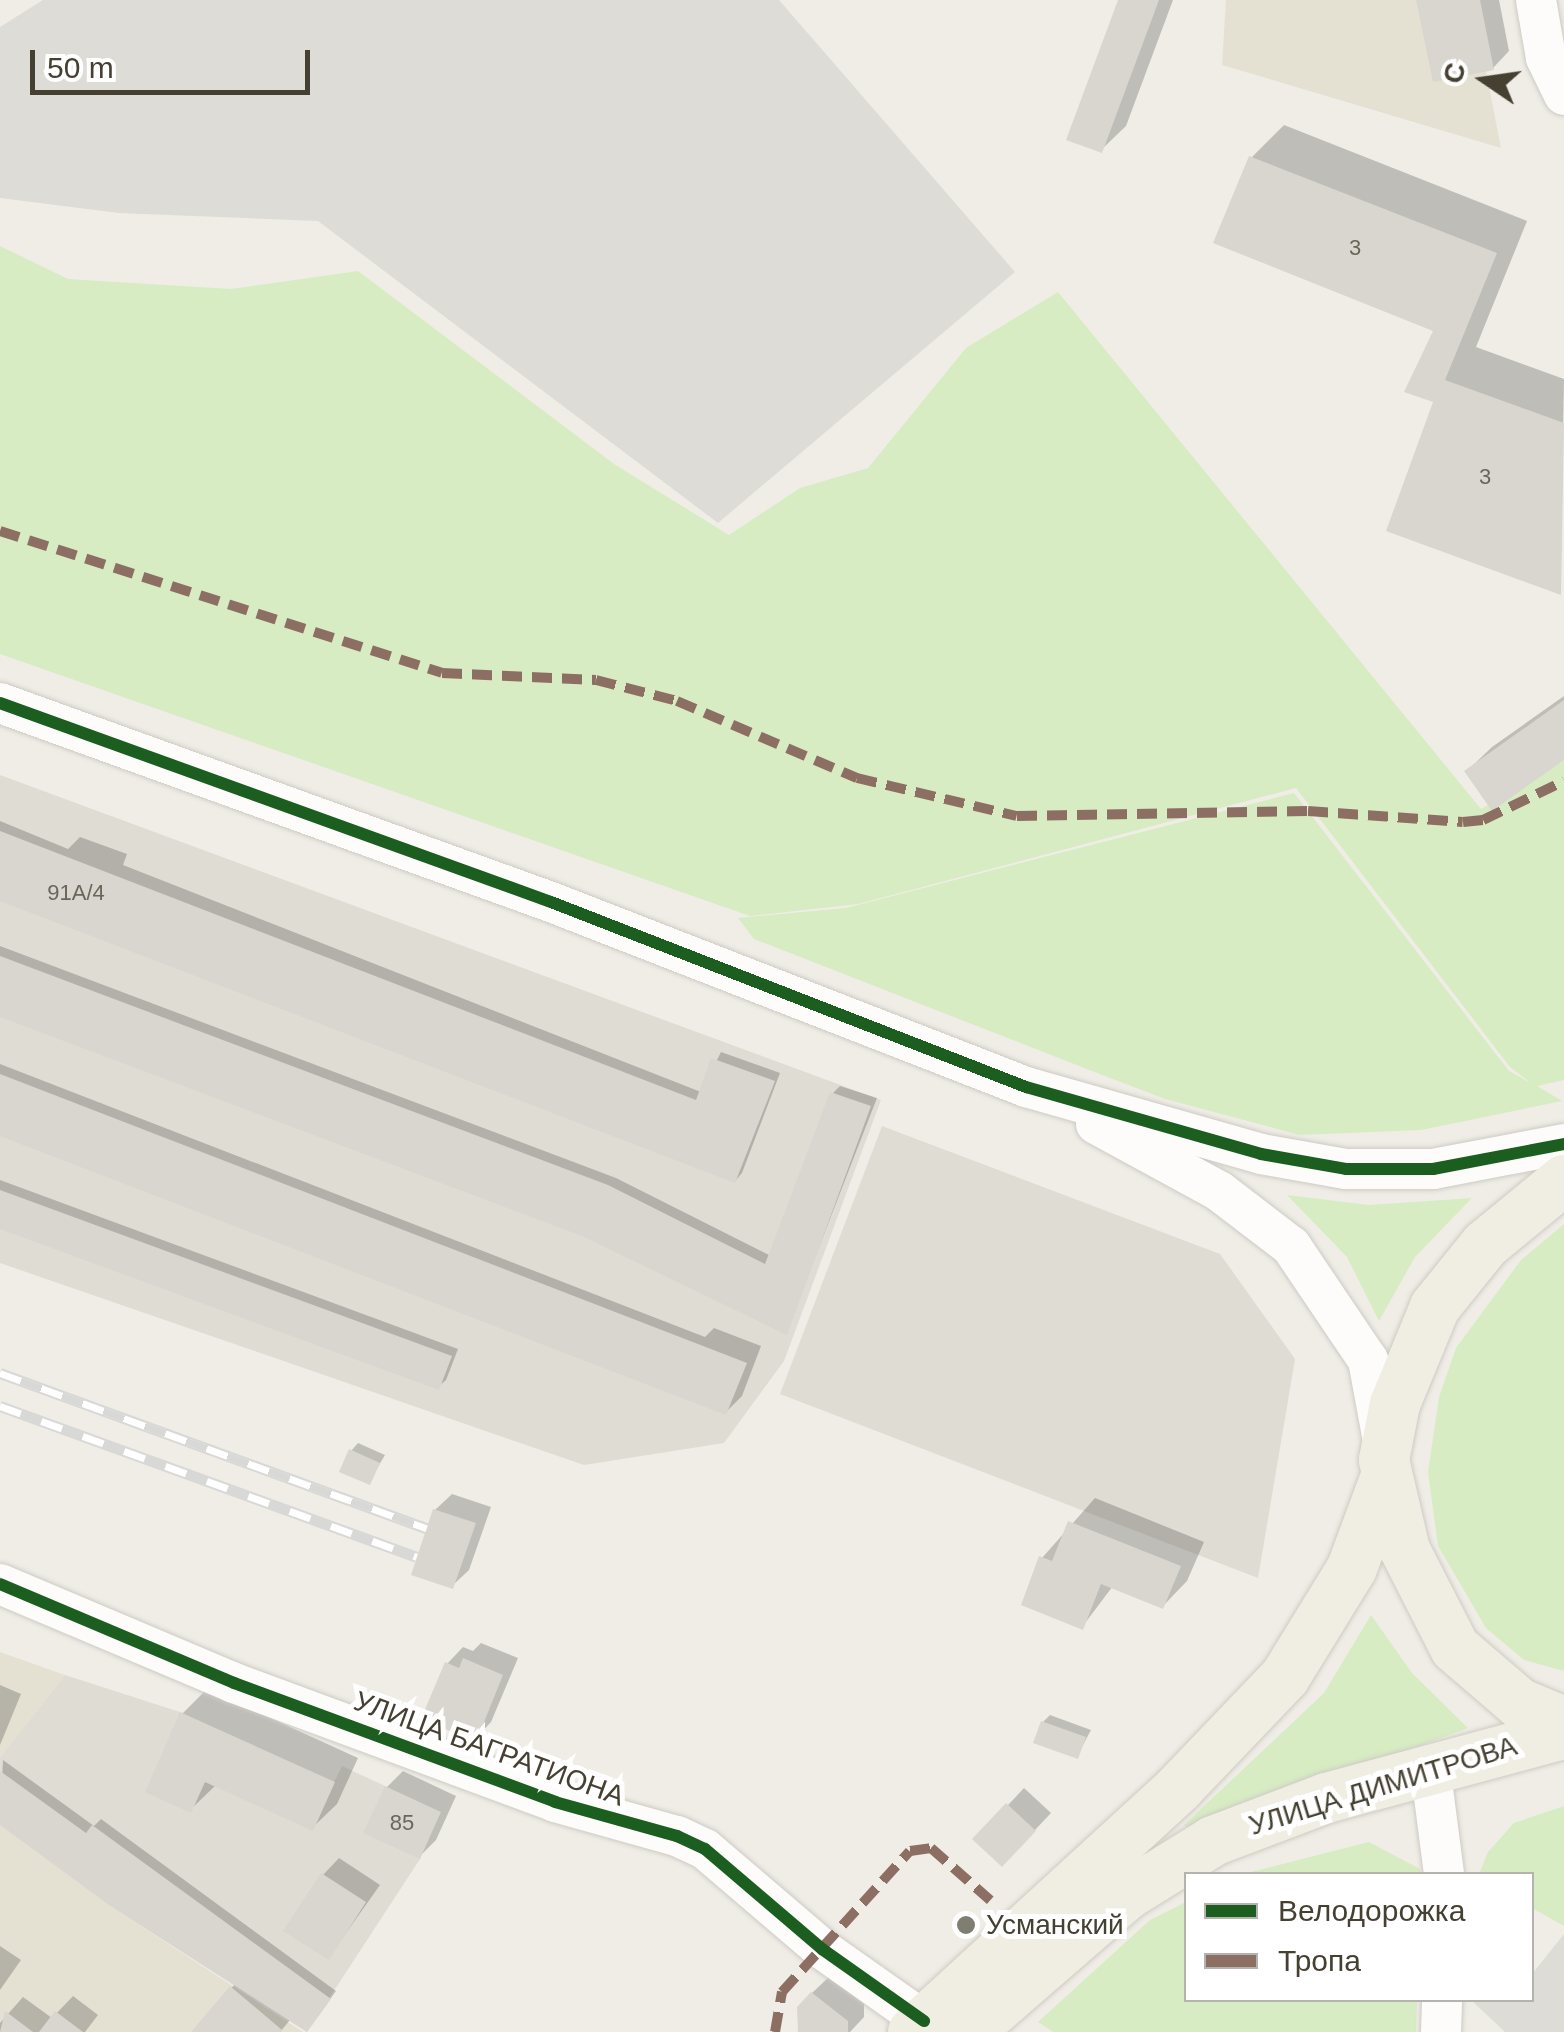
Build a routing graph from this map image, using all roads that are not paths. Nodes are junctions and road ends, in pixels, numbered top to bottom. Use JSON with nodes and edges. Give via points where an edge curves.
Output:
{"nodes":[{"id":1,"x":1536,"y":0,"type":"edge"},
{"id":2,"x":1564,"y":94,"type":"edge"},
{"id":3,"x":0,"y":703,"type":"edge"},
{"id":4,"x":1026,"y":1087,"type":"junction"},
{"id":5,"x":1564,"y":1144,"type":"edge"},
{"id":6,"x":1564,"y":1180,"type":"edge"},
{"id":7,"x":1384,"y":1470,"type":"junction"},
{"id":8,"x":0,"y":1584,"type":"edge"},
{"id":9,"x":1564,"y":1722,"type":"edge"},
{"id":10,"x":1564,"y":1734,"type":"edge"},
{"id":11,"x":1430,"y":1766,"type":"junction"},
{"id":12,"x":1444,"y":1872,"type":"edge"},
{"id":13,"x":1442,"y":2002,"type":"edge"},
{"id":14,"x":951,"y":2029,"type":"edge"},
{"id":15,"x":1441,"y":2032,"type":"edge"}],
"edges":[{"from":1,"to":2,"type":"street","via":[[1546,58]]},
{"from":3,"to":4,"type":"street","via":[[552,902]]},
{"from":4,"to":5,"type":"street","via":[[1261,1154],[1346,1169],[1433,1169]]},
{"from":4,"to":7,"type":"street","via":[[1219,1192],[1292,1246],[1368,1360]]},
{"from":6,"to":7,"type":"main road","name":"УЛИЦА ДИМИТРОВА","via":[[1485,1245],[1435,1307],[1396,1404]]},
{"from":7,"to":9,"type":"main road","name":"УЛИЦА ДИМИТРОВА","via":[[1405,1550],[1455,1648],[1520,1703]]},
{"from":7,"to":14,"type":"main road","name":"УЛИЦА ДИМИТРОВА","via":[[1352,1568],[1285,1677]]},
{"from":8,"to":14,"type":"street","name":"УЛИЦА БАГРАТИОНА","via":[[234,1682],[555,1802],[705,1849],[822,1949]]},
{"from":10,"to":11,"type":"main road","name":"УЛИЦА ДИМИТРОВА"},
{"from":11,"to":12,"type":"street"},
{"from":11,"to":14,"type":"main road","name":"УЛИЦА ДИМИТРОВА","via":[[1213,1841],[1128,1894]]},
{"from":13,"to":15,"type":"street"}]}
